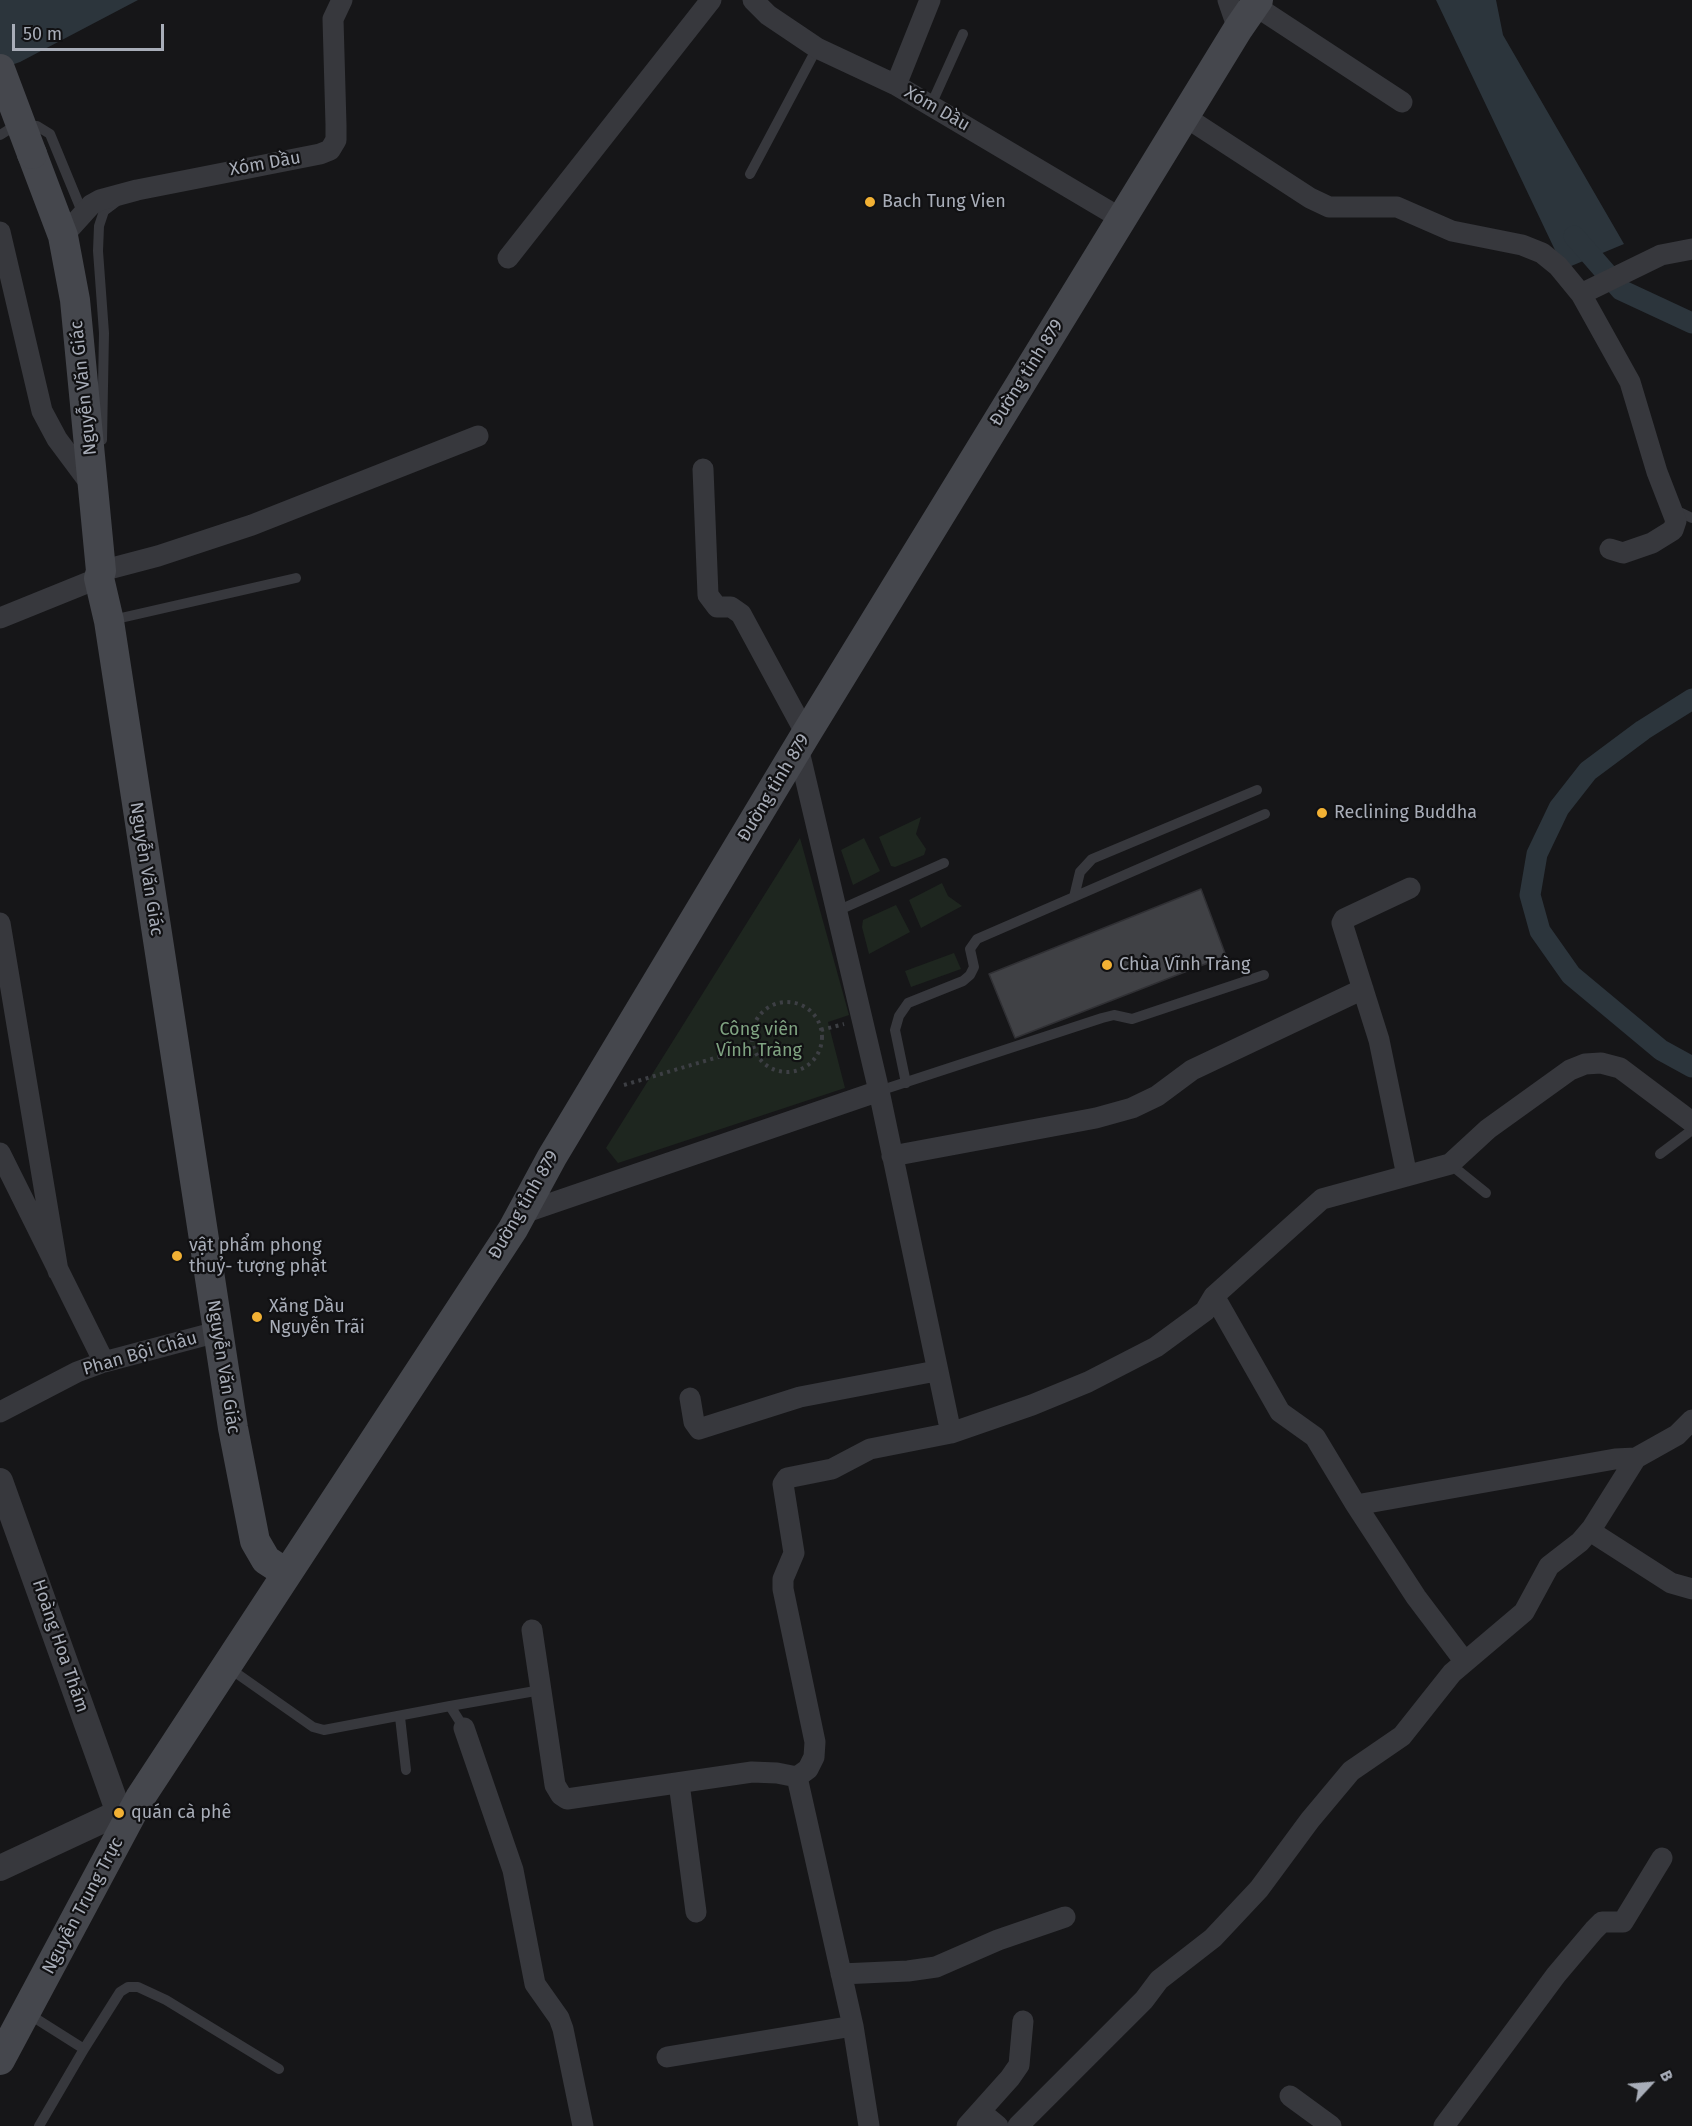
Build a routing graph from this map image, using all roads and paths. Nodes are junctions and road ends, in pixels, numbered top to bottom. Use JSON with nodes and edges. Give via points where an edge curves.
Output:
{"nodes":[{"id":1,"x":342,"y":0,"type":"edge"},
{"id":2,"x":711,"y":0,"type":"edge"},
{"id":3,"x":753,"y":0,"type":"edge"},
{"id":4,"x":930,"y":0,"type":"edge"},
{"id":5,"x":1245,"y":8,"type":"edge"},
{"id":6,"x":963,"y":34,"type":"dead end"},
{"id":7,"x":818,"y":48,"type":"junction"},
{"id":8,"x":0,"y":69,"type":"edge"},
{"id":9,"x":896,"y":85,"type":"junction"},
{"id":10,"x":1402,"y":102,"type":"dead end"},
{"id":11,"x":931,"y":105,"type":"junction"},
{"id":12,"x":1184,"y":116,"type":"junction"},
{"id":13,"x":0,"y":135,"type":"edge"},
{"id":14,"x":750,"y":174,"type":"dead end"},
{"id":15,"x":137,"y":190,"type":"junction"},
{"id":16,"x":82,"y":214,"type":"junction"},
{"id":17,"x":1122,"y":219,"type":"junction"},
{"id":18,"x":0,"y":232,"type":"edge"},
{"id":19,"x":63,"y":236,"type":"junction"},
{"id":20,"x":1692,"y":249,"type":"edge"},
{"id":21,"x":508,"y":258,"type":"dead end"},
{"id":22,"x":1583,"y":293,"type":"junction"},
{"id":23,"x":478,"y":436,"type":"dead end"},
{"id":24,"x":704,"y":470,"type":"dead end"},
{"id":25,"x":94,"y":489,"type":"junction"},
{"id":26,"x":1683,"y":513,"type":"edge"},
{"id":27,"x":1610,"y":549,"type":"dead end"},
{"id":28,"x":100,"y":574,"type":"junction"},
{"id":29,"x":296,"y":578,"type":"dead end"},
{"id":30,"x":0,"y":618,"type":"edge"},
{"id":31,"x":109,"y":621,"type":"junction"},
{"id":32,"x":802,"y":741,"type":"junction"},
{"id":33,"x":1257,"y":789,"type":"dead end"},
{"id":34,"x":1265,"y":814,"type":"dead end"},
{"id":35,"x":944,"y":863,"type":"dead end"},
{"id":36,"x":1410,"y":888,"type":"dead end"},
{"id":37,"x":1074,"y":897,"type":"junction"},
{"id":38,"x":837,"y":911,"type":"junction"},
{"id":39,"x":0,"y":923,"type":"edge"},
{"id":40,"x":1264,"y":975,"type":"dead end"},
{"id":41,"x":1363,"y":989,"type":"junction"},
{"id":42,"x":9,"y":1040,"type":"edge"},
{"id":43,"x":752,"y":1047,"type":"junction"},
{"id":44,"x":906,"y":1083,"type":"junction"},
{"id":45,"x":879,"y":1091,"type":"junction"},
{"id":46,"x":588,"y":1096,"type":"junction"},
{"id":47,"x":1692,"y":1122,"type":"edge"},
{"id":48,"x":1692,"y":1130,"type":"edge"},
{"id":49,"x":0,"y":1153,"type":"edge"},
{"id":50,"x":1660,"y":1154,"type":"dead end"},
{"id":51,"x":892,"y":1156,"type":"junction"},
{"id":52,"x":1450,"y":1164,"type":"junction"},
{"id":53,"x":1407,"y":1176,"type":"junction"},
{"id":54,"x":1486,"y":1193,"type":"dead end"},
{"id":55,"x":523,"y":1213,"type":"junction"},
{"id":56,"x":58,"y":1271,"type":"junction"},
{"id":57,"x":1214,"y":1296,"type":"junction"},
{"id":58,"x":217,"y":1332,"type":"junction"},
{"id":59,"x":104,"y":1362,"type":"junction"},
{"id":60,"x":936,"y":1371,"type":"junction"},
{"id":61,"x":690,"y":1398,"type":"dead end"},
{"id":62,"x":0,"y":1412,"type":"edge"},
{"id":63,"x":1692,"y":1420,"type":"edge"},
{"id":64,"x":951,"y":1433,"type":"junction"},
{"id":65,"x":1636,"y":1458,"type":"junction"},
{"id":66,"x":0,"y":1481,"type":"edge"},
{"id":67,"x":1356,"y":1504,"type":"junction"},
{"id":68,"x":1590,"y":1532,"type":"junction"},
{"id":69,"x":286,"y":1573,"type":"junction"},
{"id":70,"x":1692,"y":1589,"type":"edge"},
{"id":71,"x":532,"y":1630,"type":"dead end"},
{"id":72,"x":1465,"y":1662,"type":"junction"},
{"id":73,"x":226,"y":1666,"type":"junction"},
{"id":74,"x":541,"y":1689,"type":"junction"},
{"id":75,"x":450,"y":1706,"type":"junction"},
{"id":76,"x":400,"y":1717,"type":"junction"},
{"id":77,"x":464,"y":1728,"type":"joint"},
{"id":78,"x":406,"y":1770,"type":"dead end"},
{"id":79,"x":797,"y":1778,"type":"junction"},
{"id":80,"x":679,"y":1783,"type":"junction"},
{"id":81,"x":121,"y":1820,"type":"junction"},
{"id":82,"x":1662,"y":1858,"type":"dead end"},
{"id":83,"x":0,"y":1868,"type":"edge"},
{"id":84,"x":696,"y":1912,"type":"dead end"},
{"id":85,"x":1065,"y":1917,"type":"dead end"},
{"id":86,"x":841,"y":1974,"type":"junction"},
{"id":87,"x":27,"y":2012,"type":"junction"},
{"id":88,"x":1023,"y":2021,"type":"dead end"},
{"id":89,"x":853,"y":2026,"type":"junction"},
{"id":90,"x":84,"y":2049,"type":"junction"},
{"id":91,"x":667,"y":2057,"type":"dead end"},
{"id":92,"x":0,"y":2060,"type":"edge"},
{"id":93,"x":279,"y":2069,"type":"dead end"},
{"id":94,"x":1290,"y":2096,"type":"dead end"},
{"id":95,"x":974,"y":2119,"type":"edge"},
{"id":96,"x":39,"y":2126,"type":"edge"},
{"id":97,"x":583,"y":2126,"type":"edge"},
{"id":98,"x":869,"y":2126,"type":"edge"},
{"id":99,"x":998,"y":2126,"type":"edge"},
{"id":100,"x":1018,"y":2126,"type":"edge"},
{"id":101,"x":1331,"y":2126,"type":"edge"},
{"id":102,"x":1444,"y":2126,"type":"edge"}],
"edges":[{"from":1,"to":15,"type":"street","name":"Xóm Dầu","via":[[333,19],[336,140],[330,150]]},
{"from":2,"to":21,"type":"street"},
{"from":3,"to":7,"type":"street","name":"Xóm Dầu","via":[[768,15]]},
{"from":4,"to":9,"type":"street"},
{"from":5,"to":10,"type":"street"},
{"from":5,"to":12,"type":"main road","name":"Đường tỉnh 879"},
{"from":6,"to":11,"type":"lane"},
{"from":7,"to":9,"type":"street","name":"Xóm Dầu"},
{"from":7,"to":14,"type":"lane"},
{"from":8,"to":19,"type":"main road","name":"Nguyễn Văn Giác","bridge":true},
{"from":9,"to":11,"type":"street","name":"Xóm Dầu"},
{"from":11,"to":17,"type":"street","name":"Xóm Dầu"},
{"from":12,"to":17,"type":"main road","name":"Đường tỉnh 879"},
{"from":12,"to":22,"type":"street","via":[[1329,207],[1397,207],[1452,231],[1522,245],[1542,253]]},
{"from":13,"to":16,"type":"lane","via":[[13,127],[37,126],[50,134]]},
{"from":15,"to":16,"type":"street","name":"Xóm Dầu","via":[[100,200]]},
{"from":15,"to":25,"type":"lane","via":[[104,211],[99,226],[104,333],[102,443]]},
{"from":16,"to":19,"type":"street","name":"Xóm Dầu"},
{"from":17,"to":32,"type":"main road","name":"Đường tỉnh 879"},
{"from":18,"to":25,"type":"street","via":[[42,411],[57,439]]},
{"from":19,"to":25,"type":"main road","name":"Nguyễn Văn Giác","via":[[82,354]]},
{"from":20,"to":22,"type":"street","via":[[1661,255]]},
{"from":22,"to":26,"type":"street","via":[[1630,382],[1657,472]]},
{"from":23,"to":28,"type":"street","via":[[252,525]]},
{"from":24,"to":32,"type":"street","via":[[708,595],[717,607],[731,607],[741,614]]},
{"from":25,"to":28,"type":"main road","name":"Nguyễn Văn Giác"},
{"from":26,"to":27,"type":"street","via":[[1666,536],[1623,553]]},
{"from":28,"to":30,"type":"street"},
{"from":28,"to":31,"type":"main road","name":"Nguyễn Văn Giác"},
{"from":29,"to":31,"type":"lane"},
{"from":31,"to":58,"type":"main road","name":"Nguyễn Văn Giác"},
{"from":32,"to":38,"type":"street"},
{"from":32,"to":46,"type":"main road","name":"Đường tỉnh 879"},
{"from":33,"to":37,"type":"lane","via":[[1092,859],[1080,872]]},
{"from":34,"to":37,"type":"lane"},
{"from":35,"to":38,"type":"lane"},
{"from":36,"to":41,"type":"street","via":[[1342,922]]},
{"from":37,"to":44,"type":"lane","via":[[977,939],[970,949],[974,967],[970,975],[908,1003],[898,1016],[895,1030]]},
{"from":38,"to":45,"type":"street"},
{"from":39,"to":42,"type":"street"},
{"from":40,"to":44,"type":"lane","via":[[1132,1019],[1102,1017]]},
{"from":41,"to":51,"type":"street","via":[[1192,1070],[1158,1096],[1132,1108]]},
{"from":41,"to":53,"type":"street","via":[[1382,1051]]},
{"from":42,"to":56,"type":"street"},
{"from":43,"to":43,"type":"path","via":[[757,1057],[775,1071],[798,1071],[816,1058],[822,1035],[820,1024],[804,1006],[776,1003],[760,1013],[754,1023]]},
{"from":43,"to":46,"type":"path"},
{"from":44,"to":45,"type":"lane"},
{"from":45,"to":51,"type":"street"},
{"from":45,"to":55,"type":"street"},
{"from":46,"to":55,"type":"main road","name":"Đường tỉnh 879"},
{"from":47,"to":52,"type":"street","via":[[1620,1068],[1585,1064],[1570,1070],[1488,1129]]},
{"from":48,"to":50,"type":"lane"},
{"from":49,"to":56,"type":"street"},
{"from":51,"to":60,"type":"street"},
{"from":52,"to":53,"type":"street"},
{"from":52,"to":54,"type":"lane"},
{"from":53,"to":57,"type":"street","via":[[1322,1199]]},
{"from":55,"to":69,"type":"main road","name":"Đường tỉnh 879"},
{"from":56,"to":59,"type":"street"},
{"from":57,"to":64,"type":"street","via":[[1205,1311],[1156,1347],[1060,1393]]},
{"from":57,"to":67,"type":"street","via":[[1280,1412],[1314,1437]]},
{"from":58,"to":59,"type":"street","name":"Phan Bội Châu"},
{"from":58,"to":69,"type":"main road","name":"Nguyễn Văn Giác","via":[[255,1541],[266,1560]]},
{"from":59,"to":62,"type":"street","name":"Phan Bội Châu"},
{"from":60,"to":61,"type":"street","via":[[800,1397],[699,1429]]},
{"from":60,"to":64,"type":"street"},
{"from":63,"to":65,"type":"street","via":[[1677,1436]]},
{"from":64,"to":79,"type":"street","via":[[870,1449],[832,1469],[788,1478],[783,1484],[794,1553],[783,1589],[815,1742],[814,1757]]},
{"from":65,"to":67,"type":"street"},
{"from":65,"to":68,"type":"street"},
{"from":66,"to":81,"type":"street","name":"Hoàng Hoa Thám"},
{"from":67,"to":72,"type":"street","via":[[1416,1597]]},
{"from":68,"to":70,"type":"street","via":[[1671,1582]]},
{"from":68,"to":72,"type":"street","via":[[1549,1566],[1524,1612]]},
{"from":69,"to":73,"type":"main road","name":"Nguyễn Trung Trực"},
{"from":71,"to":74,"type":"street"},
{"from":72,"to":100,"type":"street","via":[[1402,1736],[1351,1771],[1259,1889],[1214,1938],[1160,1980]]},
{"from":73,"to":76,"type":"lane","via":[[313,1727],[334,1730]]},
{"from":73,"to":81,"type":"main road","name":"Nguyễn Trung Trực","via":[[140,1798]]},
{"from":74,"to":75,"type":"lane"},
{"from":74,"to":80,"type":"street","via":[[555,1785],[561,1795],[567,1798]]},
{"from":75,"to":76,"type":"lane"},
{"from":75,"to":77,"type":"lane"},
{"from":76,"to":78,"type":"lane"},
{"from":77,"to":97,"type":"street","via":[[513,1870],[535,1984],[563,2029]]},
{"from":79,"to":80,"type":"street","via":[[752,1772]]},
{"from":79,"to":86,"type":"street"},
{"from":80,"to":84,"type":"street"},
{"from":81,"to":83,"type":"street"},
{"from":81,"to":87,"type":"main road","name":"Nguyễn Trung Trực"},
{"from":82,"to":102,"type":"street","via":[[1623,1922],[1602,1922],[1594,1930]]},
{"from":85,"to":86,"type":"street","via":[[936,1967]]},
{"from":86,"to":89,"type":"street"},
{"from":87,"to":90,"type":"lane"},
{"from":87,"to":92,"type":"main road","name":"Nguyễn Trung Trực"},
{"from":88,"to":95,"type":"street","via":[[1019,2065]]},
{"from":89,"to":91,"type":"street"},
{"from":89,"to":98,"type":"street"},
{"from":90,"to":93,"type":"lane","via":[[120,1992],[138,1987]]},
{"from":90,"to":96,"type":"lane"},
{"from":94,"to":101,"type":"street"},
{"from":95,"to":99,"type":"street"}]}
